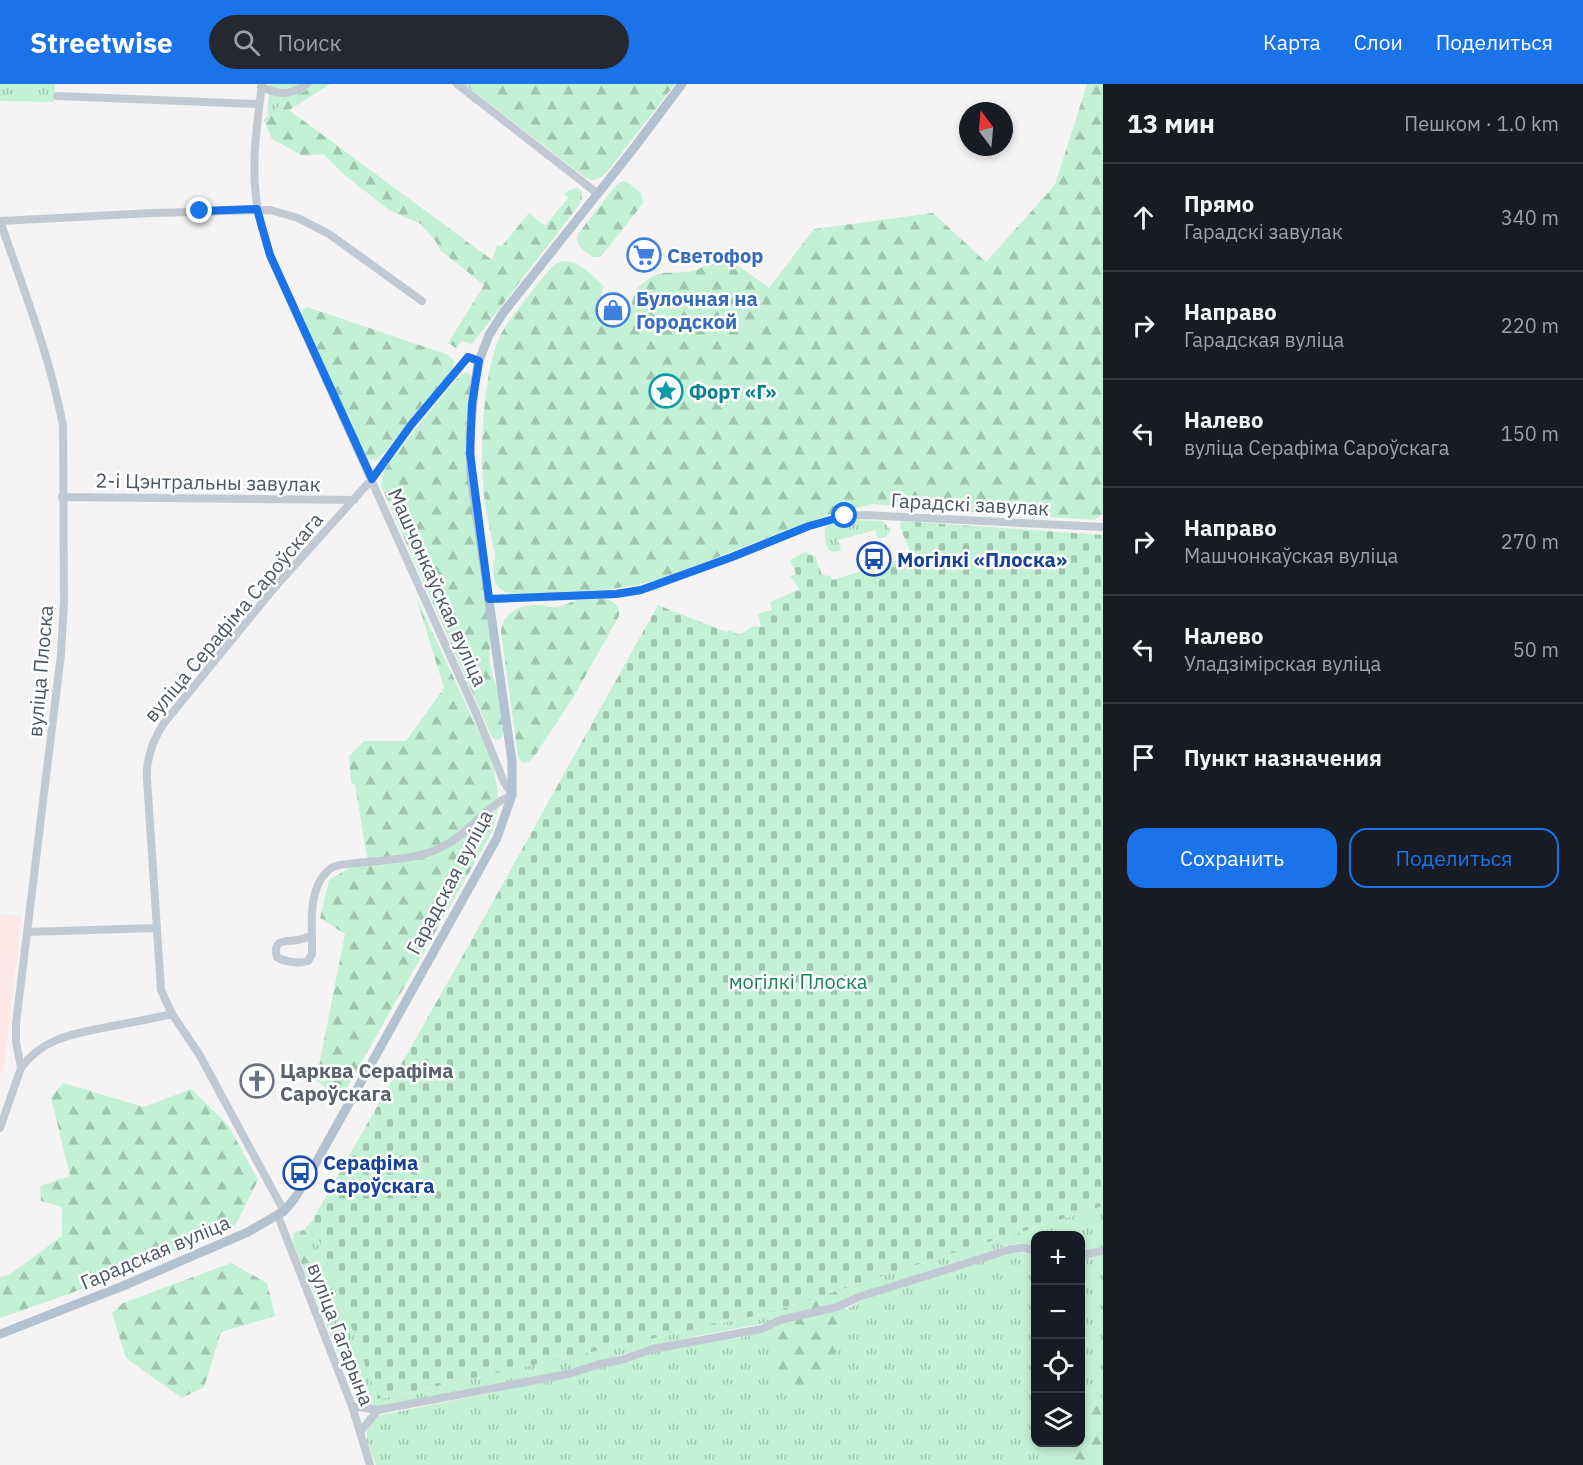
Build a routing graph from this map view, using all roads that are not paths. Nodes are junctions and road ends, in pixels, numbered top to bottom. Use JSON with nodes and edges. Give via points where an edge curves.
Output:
{"nodes":[{"id":1,"x":307,"y":84,"type":"edge"},
{"id":2,"x":457,"y":84,"type":"edge"},
{"id":3,"x":682,"y":84,"type":"edge"},
{"id":4,"x":262,"y":86,"type":"edge"},
{"id":5,"x":57,"y":96,"type":"dead end"},
{"id":6,"x":259,"y":104,"type":"junction"},
{"id":7,"x":597,"y":193,"type":"junction"},
{"id":8,"x":257,"y":209,"type":"junction"},
{"id":9,"x":0,"y":221,"type":"edge"},
{"id":10,"x":422,"y":301,"type":"dead end"},
{"id":11,"x":479,"y":361,"type":"junction"},
{"id":12,"x":372,"y":479,"type":"junction"},
{"id":13,"x":62,"y":497,"type":"junction"},
{"id":14,"x":354,"y":500,"type":"junction"},
{"id":15,"x":1103,"y":527,"type":"edge"},
{"id":16,"x":489,"y":599,"type":"junction"},
{"id":17,"x":512,"y":795,"type":"junction"},
{"id":18,"x":156,"y":928,"type":"junction"},
{"id":19,"x":27,"y":932,"type":"junction"},
{"id":20,"x":312,"y":934,"type":"junction"},
{"id":21,"x":172,"y":1014,"type":"junction"},
{"id":22,"x":21,"y":1068,"type":"junction"},
{"id":23,"x":0,"y":1128,"type":"edge"},
{"id":24,"x":281,"y":1213,"type":"junction"},
{"id":25,"x":1031,"y":1250,"type":"edge"},
{"id":26,"x":1103,"y":1251,"type":"edge"},
{"id":27,"x":1085,"y":1254,"type":"edge"},
{"id":28,"x":0,"y":1334,"type":"edge"},
{"id":29,"x":352,"y":1406,"type":"junction"},
{"id":30,"x":378,"y":1410,"type":"junction"},
{"id":31,"x":360,"y":1432,"type":"junction"},
{"id":32,"x":370,"y":1465,"type":"edge"}],
"edges":[{"from":1,"to":4,"type":"street","via":[[286,94]]},
{"from":2,"to":7,"type":"street"},
{"from":3,"to":7,"type":"main road","name":"Гарадская вуліца"},
{"from":4,"to":6,"type":"street","name":"Машчонкаўская вуліца"},
{"from":5,"to":6,"type":"street"},
{"from":6,"to":8,"type":"street","name":"Машчонкаўская вуліца"},
{"from":7,"to":11,"type":"main road","name":"Гарадская вуліца","via":[[502,313]]},
{"from":8,"to":9,"type":"street"},
{"from":8,"to":10,"type":"street","via":[[283,213],[313,225]]},
{"from":8,"to":12,"type":"street","name":"Машчонкаўская вуліца","via":[[270,255]]},
{"from":9,"to":13,"type":"street","name":"вуліца Плоска","via":[[58,400],[63,433]]},
{"from":11,"to":12,"type":"street","name":"вуліца Серафіма Сароўскага","via":[[468,357]]},
{"from":11,"to":16,"type":"main road","name":"Гарадская вуліца","via":[[470,453]]},
{"from":12,"to":14,"type":"street","name":"вуліца Серафіма Сароўскага"},
{"from":12,"to":17,"type":"street","name":"Машчонкаўская вуліца"},
{"from":13,"to":14,"type":"street","name":"2-і Цэнтральны завулак"},
{"from":13,"to":19,"type":"street","name":"вуліца Плоска","via":[[61,654]]},
{"from":14,"to":18,"type":"street","name":"вуліца Серафіма Сароўскага","via":[[275,587],[154,740],[147,770]]},
{"from":15,"to":16,"type":"street","name":"Гарадскі завулак","via":[[845,516],[641,590]]},
{"from":16,"to":17,"type":"main road","name":"Гарадская вуліца","via":[[511,744]]},
{"from":17,"to":20,"type":"street","via":[[439,849],[335,866],[314,897]]},
{"from":17,"to":24,"type":"main road","name":"Гарадская вуліца","via":[[497,838],[308,1177]]},
{"from":18,"to":19,"type":"street"},
{"from":18,"to":21,"type":"street","name":"вуліца Серафіма Сароўскага","via":[[161,990]]},
{"from":19,"to":22,"type":"street","name":"вуліца Плоска","via":[[16,1032]]},
{"from":20,"to":20,"type":"street","via":[[308,961],[278,957],[278,944]]},
{"from":21,"to":22,"type":"street","via":[[64,1037],[43,1046]]},
{"from":21,"to":24,"type":"street","name":"вуліца Серафіма Сароўскага","via":[[199,1054]]},
{"from":22,"to":23,"type":"street","name":"вуліца Плоска"},
{"from":24,"to":28,"type":"main road","name":"Гарадская вуліца","via":[[248,1232],[123,1286]]},
{"from":24,"to":29,"type":"street","name":"вуліца Гагарына"},
{"from":25,"to":30,"type":"street","via":[[1011,1249],[837,1307],[780,1320],[762,1329],[653,1349],[568,1374]]},
{"from":26,"to":27,"type":"street"},
{"from":29,"to":30,"type":"street"},
{"from":29,"to":31,"type":"street","name":"вуліца Гагарына"},
{"from":30,"to":31,"type":"street"},
{"from":31,"to":32,"type":"street","name":"вуліца Гагарына"}]}
